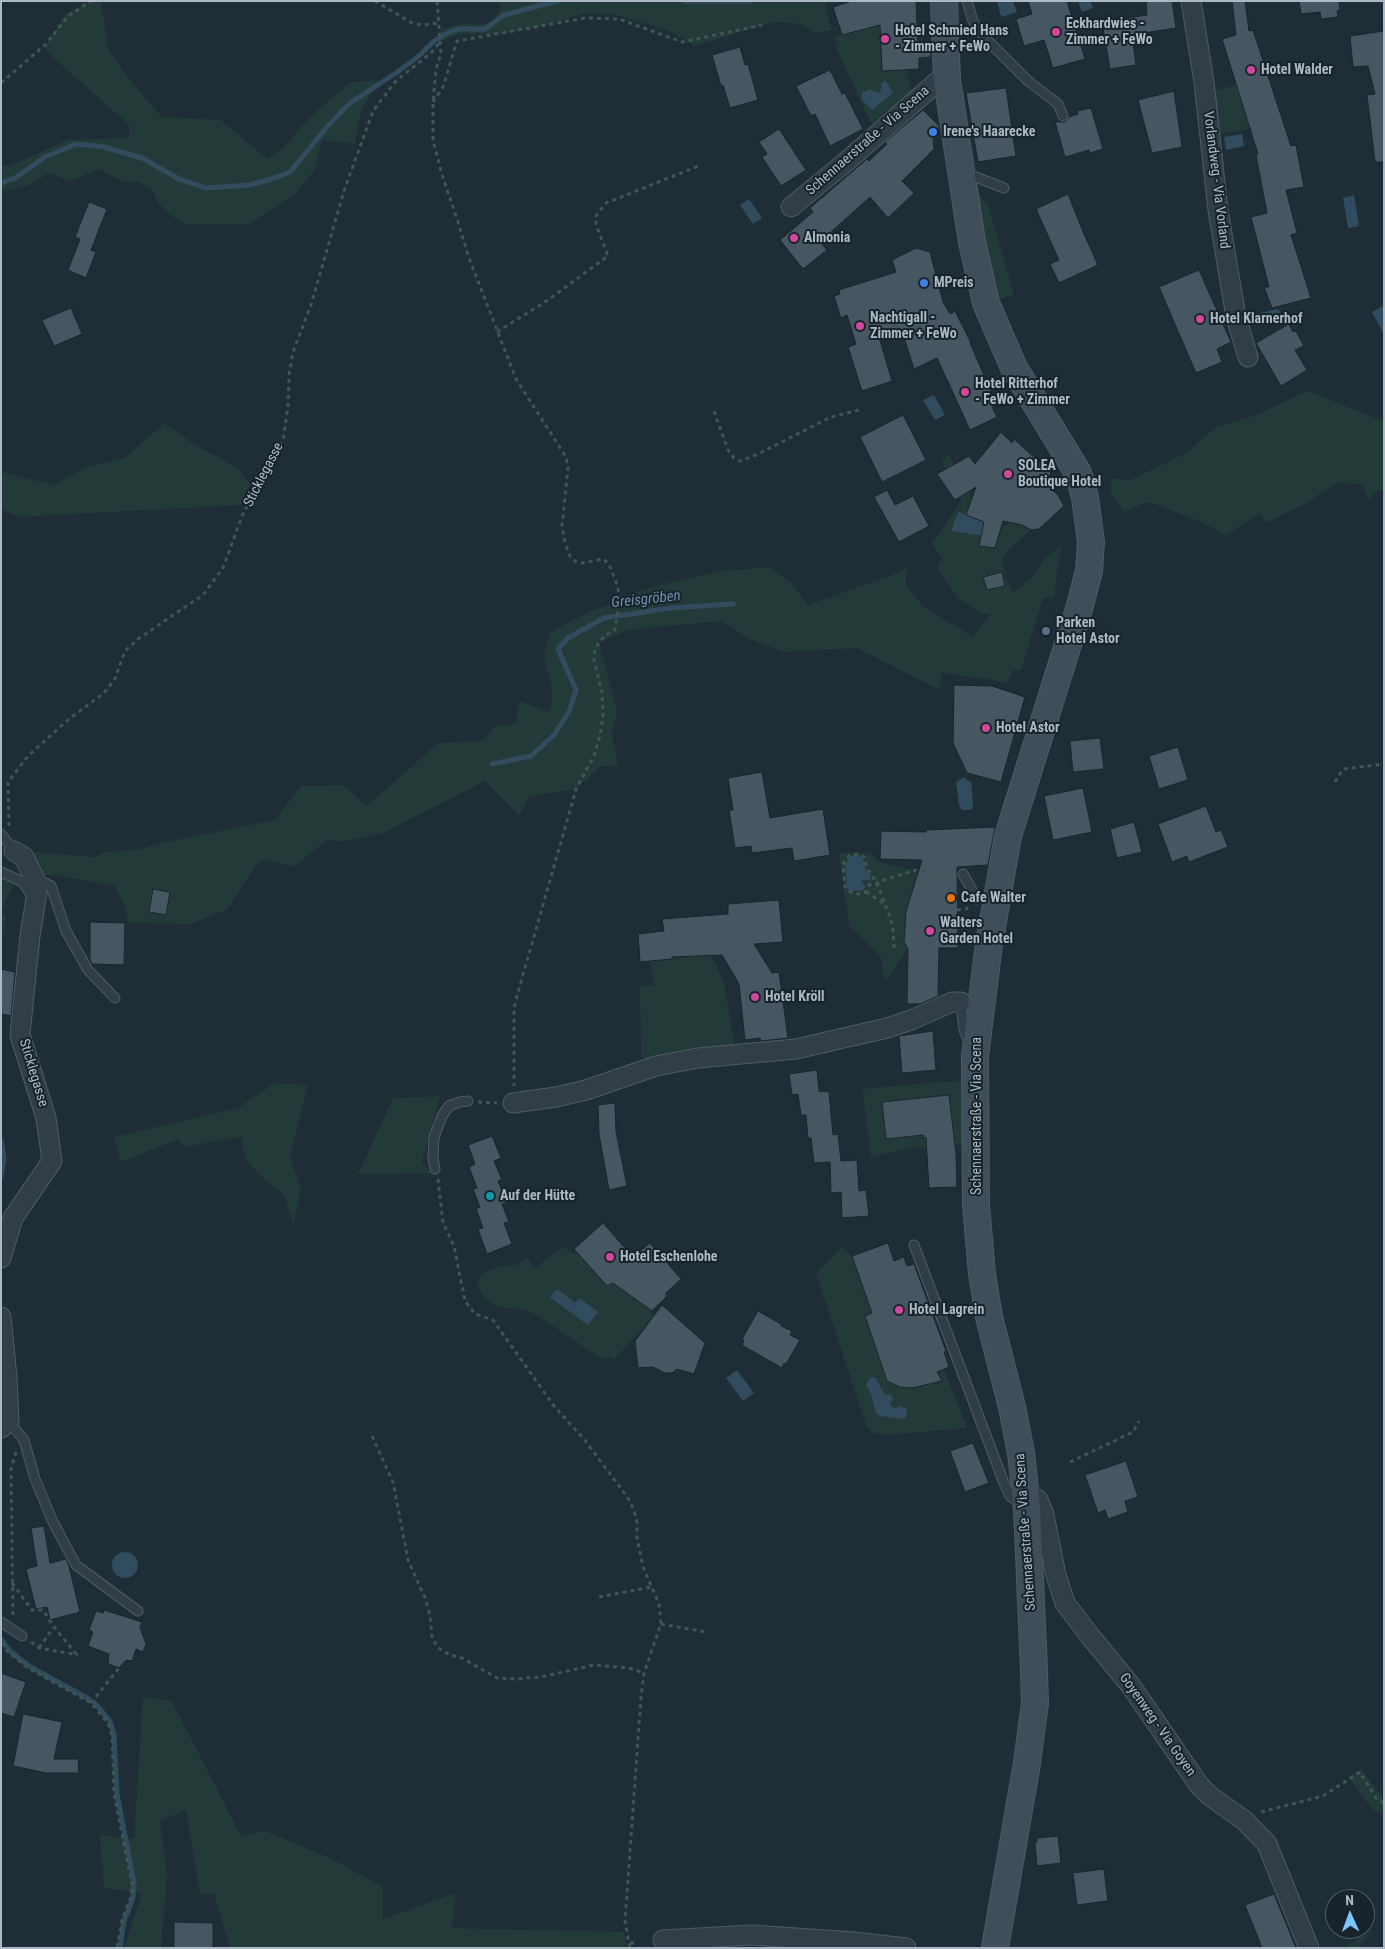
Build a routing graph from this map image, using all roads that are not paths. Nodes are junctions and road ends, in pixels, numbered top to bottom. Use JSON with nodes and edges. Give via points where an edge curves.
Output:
{"nodes":[{"id":1,"x":944,"y":1,"type":"edge"},
{"id":2,"x":967,"y":1,"type":"edge"},
{"id":3,"x":1191,"y":1,"type":"edge"},
{"id":4,"x":947,"y":80,"type":"junction"},
{"id":5,"x":1063,"y":116,"type":"dead end"},
{"id":6,"x":961,"y":176,"type":"junction"},
{"id":7,"x":1004,"y":188,"type":"dead end"},
{"id":8,"x":791,"y":207,"type":"dead end"},
{"id":9,"x":1248,"y":357,"type":"dead end"},
{"id":10,"x":1,"y":834,"type":"edge"},
{"id":11,"x":19,"y":854,"type":"joint"},
{"id":12,"x":1,"y":872,"type":"edge"},
{"id":13,"x":963,"y":874,"type":"dead end"},
{"id":14,"x":31,"y":886,"type":"junction"},
{"id":15,"x":977,"y":899,"type":"dead end"},
{"id":16,"x":115,"y":998,"type":"dead end"},
{"id":17,"x":961,"y":1002,"type":"joint"},
{"id":18,"x":974,"y":1056,"type":"junction"},
{"id":19,"x":468,"y":1101,"type":"road end"},
{"id":20,"x":513,"y":1103,"type":"road end"},
{"id":21,"x":435,"y":1169,"type":"road end"},
{"id":22,"x":914,"y":1245,"type":"dead end"},
{"id":23,"x":1,"y":1258,"type":"edge"},
{"id":24,"x":1,"y":1317,"type":"edge"},
{"id":25,"x":5,"y":1425,"type":"edge"},
{"id":26,"x":1026,"y":1499,"type":"junction"},
{"id":27,"x":138,"y":1611,"type":"dead end"},
{"id":28,"x":1,"y":1622,"type":"edge"},
{"id":29,"x":22,"y":1636,"type":"road end"},
{"id":30,"x":664,"y":1940,"type":"dead end"},
{"id":31,"x":906,"y":1948,"type":"edge"},
{"id":32,"x":995,"y":1948,"type":"edge"},
{"id":33,"x":1309,"y":1948,"type":"edge"}],
"edges":[{"from":1,"to":4,"type":"street","name":"Schennaerstraße - Via Scena"},
{"from":2,"to":5,"type":"lane","via":[[973,21],[986,39],[1027,80],[1058,104]]},
{"from":3,"to":9,"type":"street","name":"Vorlandweg - Via Vorland","via":[[1220,220],[1236,317]]},
{"from":4,"to":6,"type":"street","name":"Schennaerstraße - Via Scena"},
{"from":4,"to":8,"type":"street","name":"Schennaerstraße - Via Scena","via":[[937,82]]},
{"from":6,"to":7,"type":"lane","via":[[973,176]]},
{"from":6,"to":18,"type":"street","name":"Schennaerstraße - Via Scena","via":[[986,303],[1014,368],[1078,473],[1091,542],[1089,571],[1079,609],[1008,836]]},
{"from":10,"to":11,"type":"lane"},
{"from":11,"to":14,"type":"street"},
{"from":12,"to":14,"type":"lane"},
{"from":13,"to":15,"type":"lane"},
{"from":14,"to":16,"type":"lane","via":[[43,882],[51,886],[66,931],[88,970]]},
{"from":14,"to":23,"type":"street","name":"Sticklegasse","via":[[30,936],[20,1036],[46,1118],[52,1161],[13,1218]]},
{"from":17,"to":18,"type":"lane","via":[[964,1030]]},
{"from":17,"to":20,"type":"street","via":[[952,1002],[886,1028],[796,1049],[698,1058],[656,1066],[586,1090]]},
{"from":18,"to":26,"type":"street","name":"Schennaerstraße - Via Scena","via":[[976,1205],[982,1274],[1018,1436]]},
{"from":19,"to":21,"type":"lane","via":[[449,1106],[439,1122],[434,1137]]},
{"from":22,"to":26,"type":"lane","via":[[1004,1483],[1010,1496]]},
{"from":24,"to":25,"type":"street","via":[[7,1377]]},
{"from":25,"to":27,"type":"lane","via":[[25,1443],[35,1479],[76,1565]]},
{"from":26,"to":32,"type":"street","name":"Schennaerstraße - Via Scena","via":[[1035,1704]]},
{"from":26,"to":33,"type":"street","name":"Goyenweg - Via Goyen","via":[[1038,1500],[1044,1515],[1065,1603],[1131,1686],[1200,1785],[1245,1821],[1267,1844]]},
{"from":28,"to":29,"type":"lane"},
{"from":30,"to":31,"type":"street","via":[[752,1935]]}]}
